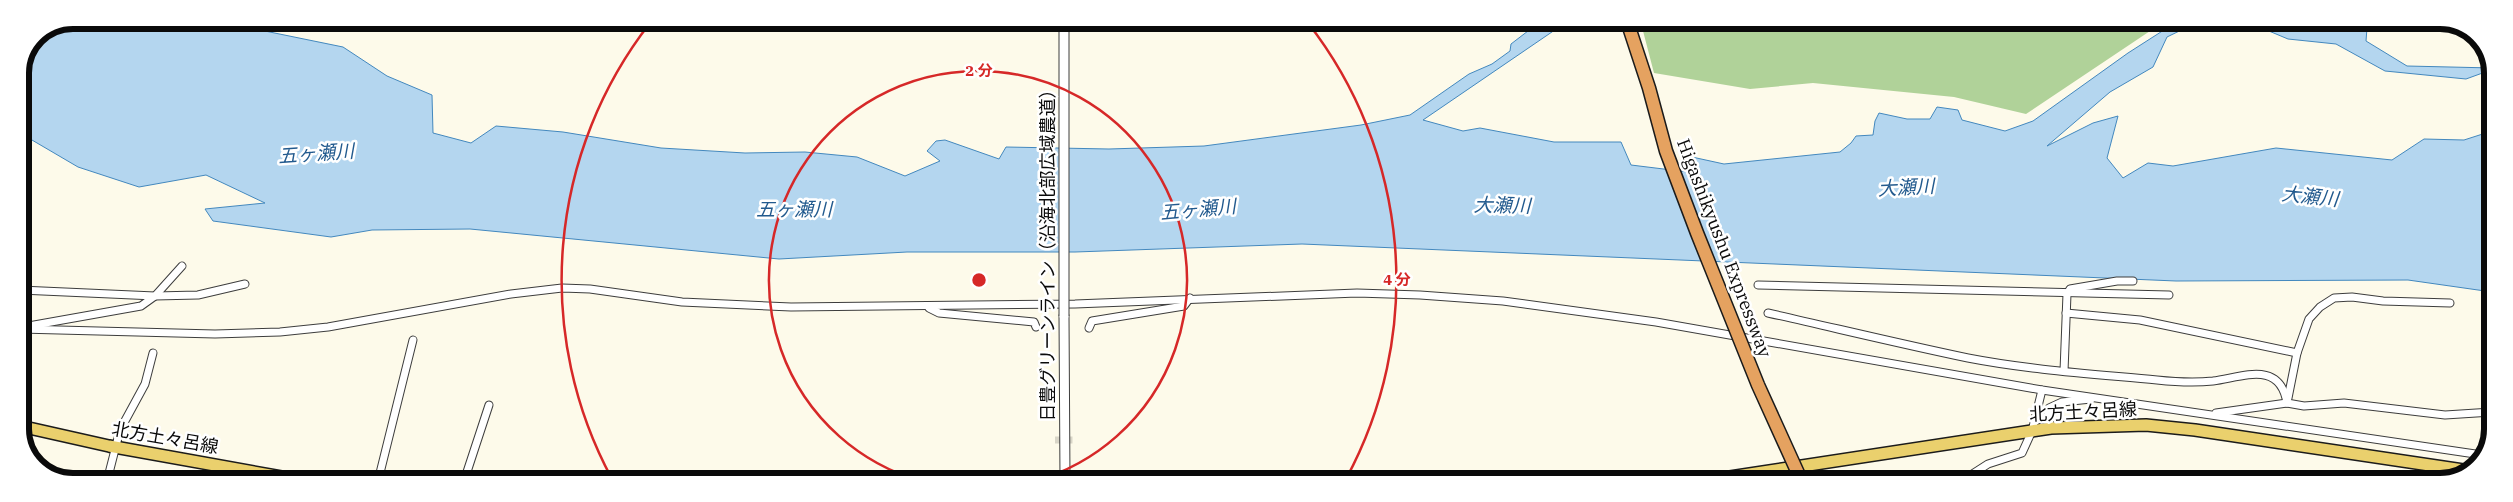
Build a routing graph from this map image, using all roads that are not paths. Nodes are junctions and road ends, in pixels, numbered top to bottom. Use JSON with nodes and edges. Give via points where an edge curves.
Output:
{"nodes":[{"id":1,"x":1064,"y":29,"type":"edge"},
{"id":2,"x":1630,"y":29,"type":"edge"},
{"id":3,"x":182,"y":266,"type":"dead end"},
{"id":4,"x":2133,"y":281,"type":"dead end"},
{"id":5,"x":245,"y":284,"type":"dead end"},
{"id":6,"x":1758,"y":285,"type":"dead end"},
{"id":7,"x":29,"y":290,"type":"edge"},
{"id":8,"x":2069,"y":292,"type":"junction"},
{"id":9,"x":2169,"y":294,"type":"dead end"},
{"id":10,"x":155,"y":296,"type":"junction"},
{"id":11,"x":1190,"y":298,"type":"junction"},
{"id":12,"x":2450,"y":303,"type":"dead end"},
{"id":13,"x":926,"y":307,"type":"junction"},
{"id":14,"x":1768,"y":313,"type":"dead end"},
{"id":15,"x":2066,"y":313,"type":"junction"},
{"id":16,"x":29,"y":327,"type":"edge"},
{"id":17,"x":1036,"y":327,"type":"dead end"},
{"id":18,"x":1090,"y":328,"type":"dead end"},
{"id":19,"x":29,"y":329,"type":"edge"},
{"id":20,"x":413,"y":340,"type":"dead end"},
{"id":21,"x":153,"y":353,"type":"dead end"},
{"id":22,"x":2297,"y":353,"type":"junction"},
{"id":23,"x":2064,"y":371,"type":"junction"},
{"id":24,"x":2042,"y":390,"type":"junction"},
{"id":25,"x":2097,"y":397,"type":"junction"},
{"id":26,"x":2287,"y":403,"type":"junction"},
{"id":27,"x":488,"y":405,"type":"dead end"},
{"id":28,"x":2484,"y":413,"type":"edge"},
{"id":29,"x":2209,"y":414,"type":"junction"},
{"id":30,"x":29,"y":428,"type":"edge"},
{"id":31,"x":2051,"y":428,"type":"junction"},
{"id":32,"x":2032,"y":431,"type":"junction"},
{"id":33,"x":116,"y":447,"type":"junction"},
{"id":34,"x":2476,"y":454,"type":"edge"},
{"id":35,"x":2458,"y":469,"type":"edge"},
{"id":36,"x":109,"y":473,"type":"edge"},
{"id":37,"x":260,"y":473,"type":"edge"},
{"id":38,"x":380,"y":473,"type":"edge"},
{"id":39,"x":467,"y":473,"type":"edge"},
{"id":40,"x":1065,"y":473,"type":"edge"},
{"id":41,"x":1756,"y":473,"type":"edge"},
{"id":42,"x":1798,"y":473,"type":"edge"},
{"id":43,"x":1974,"y":473,"type":"edge"}],
"edges":[{"from":1,"to":40,"type":"street","name":"日豊グリーンライン（沿海北部広域農道）","bridge":true},
{"from":2,"to":42,"type":"highway","name":"Higashikyushu Expressway","bridge":true,"via":[[1666,151],[1696,233]]},
{"from":3,"to":10,"type":"street"},
{"from":4,"to":8,"type":"street","via":[[2117,281]]},
{"from":5,"to":10,"type":"street","via":[[198,295]]},
{"from":6,"to":8,"type":"street"},
{"from":7,"to":10,"type":"street"},
{"from":8,"to":9,"type":"street"},
{"from":8,"to":15,"type":"street"},
{"from":10,"to":16,"type":"street","via":[[141,306]]},
{"from":11,"to":13,"type":"street"},
{"from":11,"to":18,"type":"street","via":[[1184,306],[1092,322]]},
{"from":11,"to":24,"type":"street","via":[[1357,293],[1503,301],[1749,337]]},
{"from":12,"to":22,"type":"street","via":[[2334,298],[2309,319]]},
{"from":13,"to":17,"type":"street","via":[[939,313],[1034,322]]},
{"from":13,"to":19,"type":"street","via":[[691,303],[562,288],[280,332],[215,334]]},
{"from":14,"to":23,"type":"street","via":[[1970,358]]},
{"from":15,"to":22,"type":"street","via":[[2140,320]]},
{"from":15,"to":23,"type":"street"},
{"from":20,"to":38,"type":"street"},
{"from":21,"to":33,"type":"street","via":[[145,384],[120,430]]},
{"from":22,"to":26,"type":"street"},
{"from":23,"to":26,"type":"street","via":[[2176,382],[2216,380],[2252,373],[2276,380],[2285,389]]},
{"from":24,"to":25,"type":"street"},
{"from":24,"to":32,"type":"street"},
{"from":25,"to":29,"type":"street"},
{"from":25,"to":31,"type":"street","via":[[2062,402],[2049,408]]},
{"from":26,"to":28,"type":"street","via":[[2304,406],[2344,403],[2445,415]]},
{"from":26,"to":29,"type":"street"},
{"from":27,"to":39,"type":"street"},
{"from":29,"to":34,"type":"street"},
{"from":30,"to":33,"type":"main road","name":"北方土々呂線"},
{"from":31,"to":32,"type":"main road","name":"北方土々呂線"},
{"from":31,"to":35,"type":"main road","name":"北方土々呂線","via":[[2146,425]]},
{"from":32,"to":41,"type":"main road","name":"北方土々呂線"},
{"from":32,"to":43,"type":"street","via":[[2022,453],[1988,464]]},
{"from":33,"to":36,"type":"street"},
{"from":33,"to":37,"type":"main road","name":"北方土々呂線"}]}
